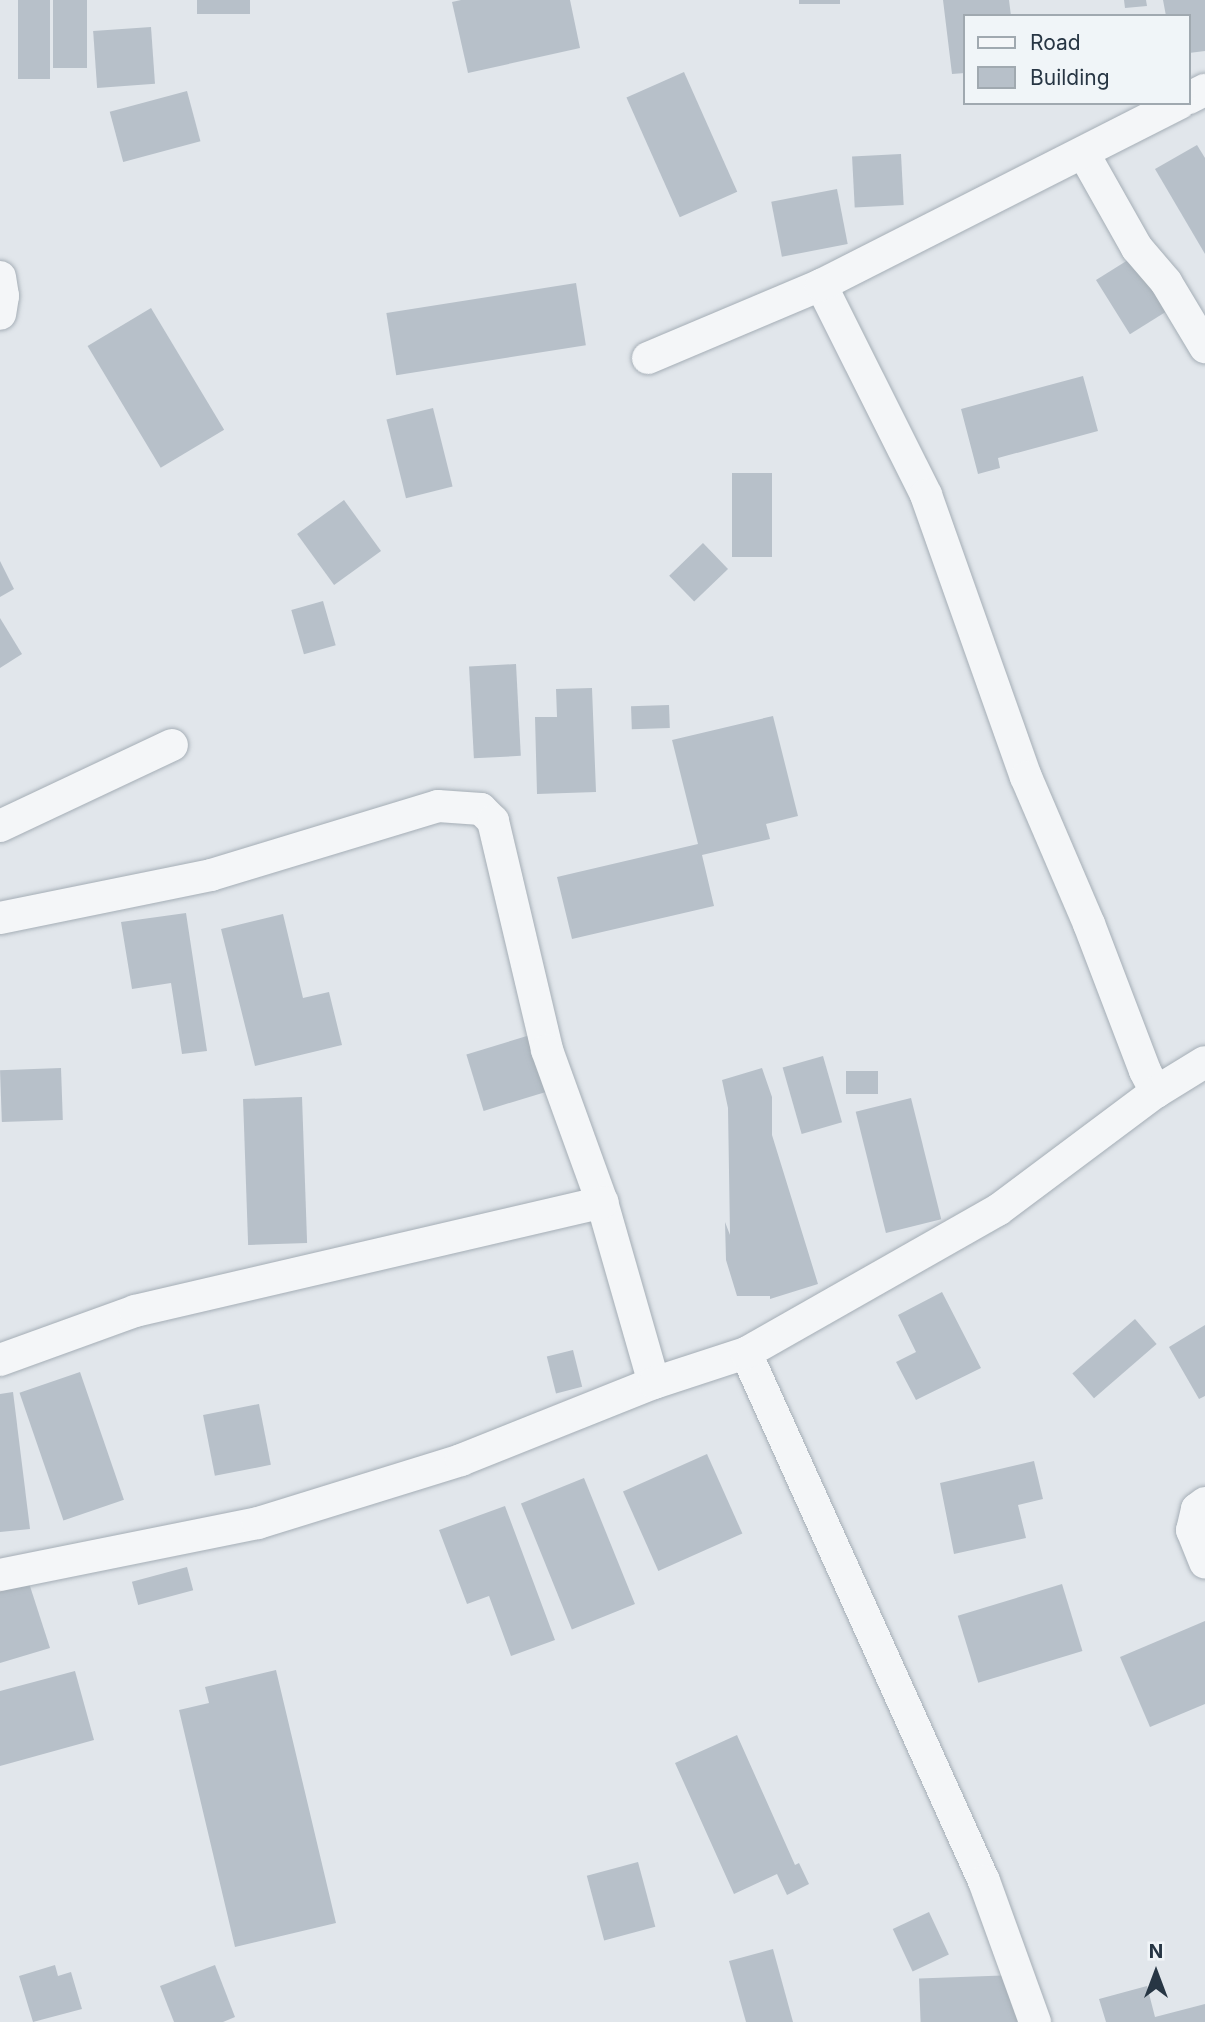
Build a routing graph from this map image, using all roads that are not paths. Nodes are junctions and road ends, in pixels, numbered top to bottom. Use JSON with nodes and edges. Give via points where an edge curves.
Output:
{"nodes":[{"id":1,"x":1175,"y":105,"type":"edge"},
{"id":2,"x":1084,"y":154,"type":"junction"},
{"id":3,"x":0,"y":277,"type":"edge"},
{"id":4,"x":821,"y":285,"type":"junction"},
{"id":5,"x":0,"y":314,"type":"edge"},
{"id":6,"x":1205,"y":347,"type":"edge"},
{"id":7,"x":648,"y":358,"type":"dead end"},
{"id":8,"x":172,"y":745,"type":"dead end"},
{"id":9,"x":0,"y":826,"type":"edge"},
{"id":10,"x":0,"y":918,"type":"edge"},
{"id":11,"x":1205,"y":1062,"type":"edge"},
{"id":12,"x":1156,"y":1092,"type":"junction"},
{"id":13,"x":601,"y":1202,"type":"junction"},
{"id":14,"x":746,"y":1353,"type":"junction"},
{"id":15,"x":0,"y":1360,"type":"edge"},
{"id":16,"x":653,"y":1383,"type":"junction"},
{"id":17,"x":1205,"y":1503,"type":"edge"},
{"id":18,"x":1205,"y":1563,"type":"edge"},
{"id":19,"x":0,"y":1575,"type":"edge"},
{"id":20,"x":1035,"y":2022,"type":"edge"}],
"edges":[{"from":1,"to":2,"type":"street"},
{"from":2,"to":4,"type":"street"},
{"from":2,"to":6,"type":"street","via":[[1137,248],[1166,282]]},
{"from":3,"to":5,"type":"street"},
{"from":4,"to":7,"type":"street"},
{"from":4,"to":12,"type":"street","via":[[926,495],[1026,777]]},
{"from":8,"to":9,"type":"street"},
{"from":10,"to":13,"type":"street","via":[[211,875],[438,806],[481,809],[493,821],[547,1050]]},
{"from":11,"to":12,"type":"street"},
{"from":12,"to":14,"type":"street","via":[[998,1210]]},
{"from":13,"to":15,"type":"street","via":[[135,1311]]},
{"from":13,"to":16,"type":"street"},
{"from":14,"to":16,"type":"street"},
{"from":14,"to":20,"type":"street","via":[[984,1881]]},
{"from":16,"to":19,"type":"street","via":[[461,1460],[258,1522]]},
{"from":17,"to":18,"type":"street","via":[[1197,1509],[1192,1530]]}]}
